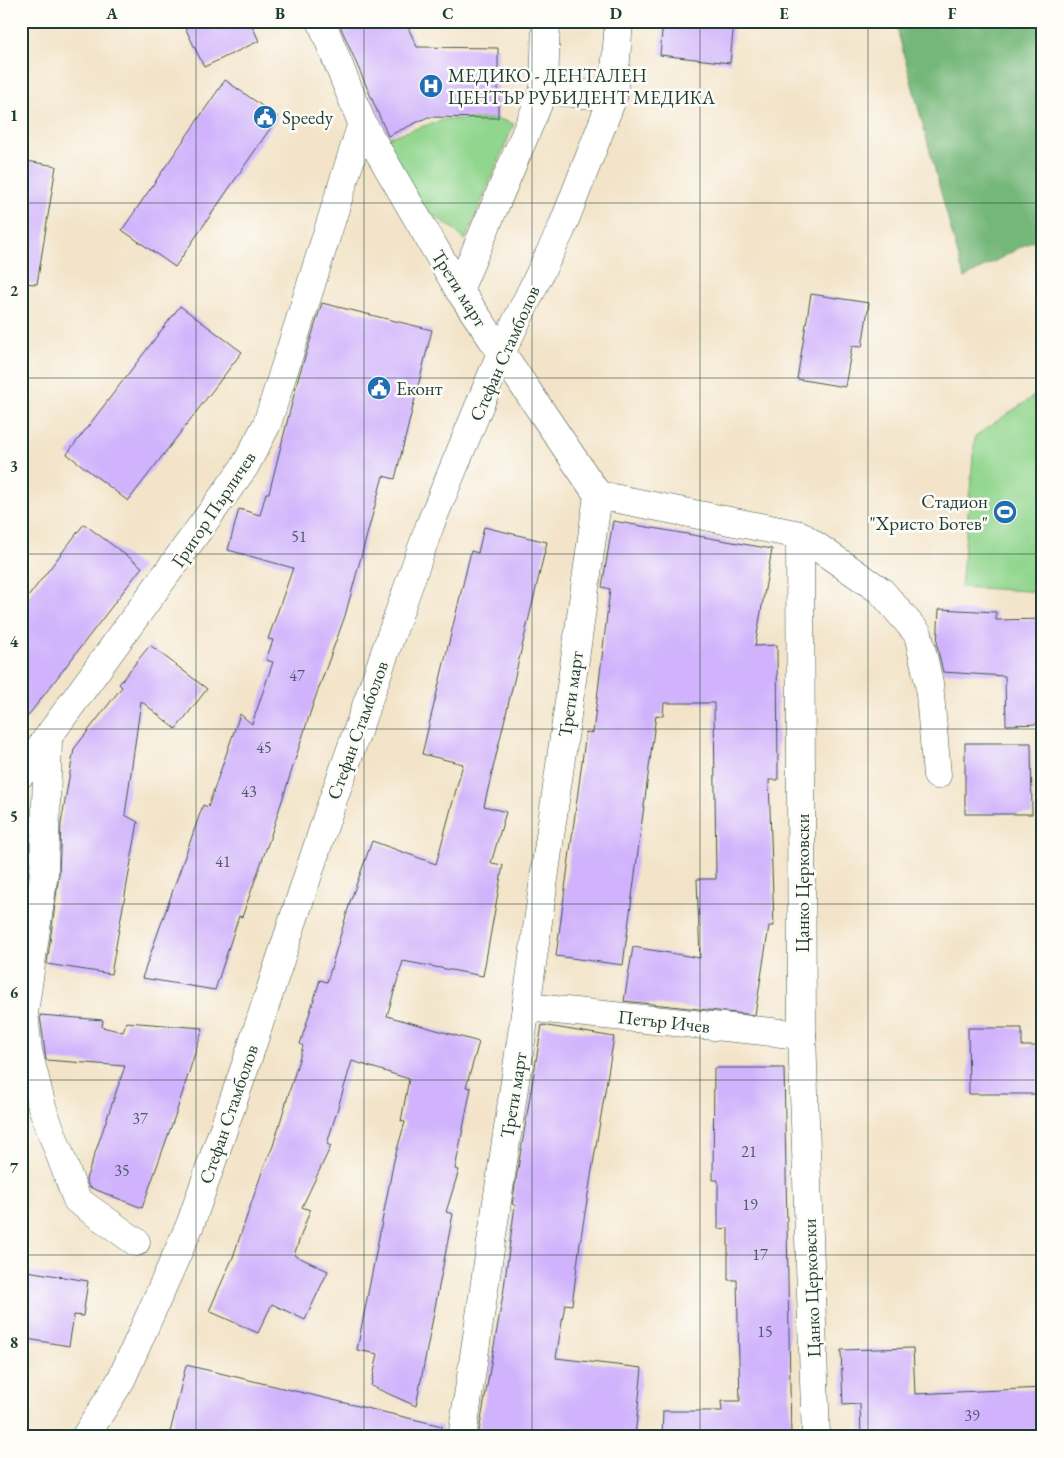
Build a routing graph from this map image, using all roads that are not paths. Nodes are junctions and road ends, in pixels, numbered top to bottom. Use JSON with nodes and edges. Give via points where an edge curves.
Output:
{"nodes":[{"id":1,"x":321,"y":21,"type":"edge"},
{"id":2,"x":546,"y":21,"type":"edge"},
{"id":3,"x":619,"y":21,"type":"edge"},
{"id":4,"x":544,"y":90,"type":"junction"},
{"id":5,"x":613,"y":97,"type":"junction"},
{"id":6,"x":362,"y":123,"type":"junction"},
{"id":7,"x":459,"y":290,"type":"junction"},
{"id":8,"x":501,"y":353,"type":"junction"},
{"id":9,"x":598,"y":495,"type":"junction"},
{"id":10,"x":800,"y":535,"type":"junction"},
{"id":11,"x":48,"y":739,"type":"junction"},
{"id":12,"x":21,"y":774,"type":"edge"},
{"id":13,"x":937,"y":775,"type":"dead end"},
{"id":14,"x":526,"y":1007,"type":"junction"},
{"id":15,"x":802,"y":1035,"type":"junction"},
{"id":16,"x":136,"y":1242,"type":"dead end"},
{"id":17,"x":85,"y":1437,"type":"edge"},
{"id":18,"x":462,"y":1437,"type":"edge"},
{"id":19,"x":816,"y":1437,"type":"edge"}],
"edges":[{"from":1,"to":6,"type":"street","name":"Трети март"},
{"from":2,"to":4,"type":"street"},
{"from":3,"to":5,"type":"street","name":"Стефан Стамболов"},
{"from":4,"to":5,"type":"street"},
{"from":4,"to":7,"type":"street"},
{"from":5,"to":8,"type":"street","name":"Стефан Стамболов","via":[[561,230]]},
{"from":6,"to":7,"type":"street","name":"Трети март"},
{"from":6,"to":11,"type":"street","name":"Григор Пърличев","via":[[267,424],[239,478]]},
{"from":7,"to":8,"type":"street","name":"Трети март"},
{"from":8,"to":9,"type":"street","name":"Трети март"},
{"from":8,"to":17,"type":"street","name":"Стефан Стамболов","via":[[430,525],[328,814],[190,1225],[121,1380]]},
{"from":9,"to":10,"type":"street"},
{"from":9,"to":14,"type":"street","name":"Трети март"},
{"from":10,"to":13,"type":"street","via":[[881,591],[918,634],[929,684]]},
{"from":10,"to":15,"type":"street","name":"Цанко Церковски"},
{"from":11,"to":12,"type":"street","name":"Григор Пърличев"},
{"from":11,"to":16,"type":"street","via":[[44,872],[24,1013],[28,1051],[42,1107],[77,1200]]},
{"from":14,"to":15,"type":"street","name":"Петър Ичев"},
{"from":14,"to":18,"type":"street","name":"Трети март"},
{"from":15,"to":19,"type":"street","name":"Цанко Церковски"}]}
